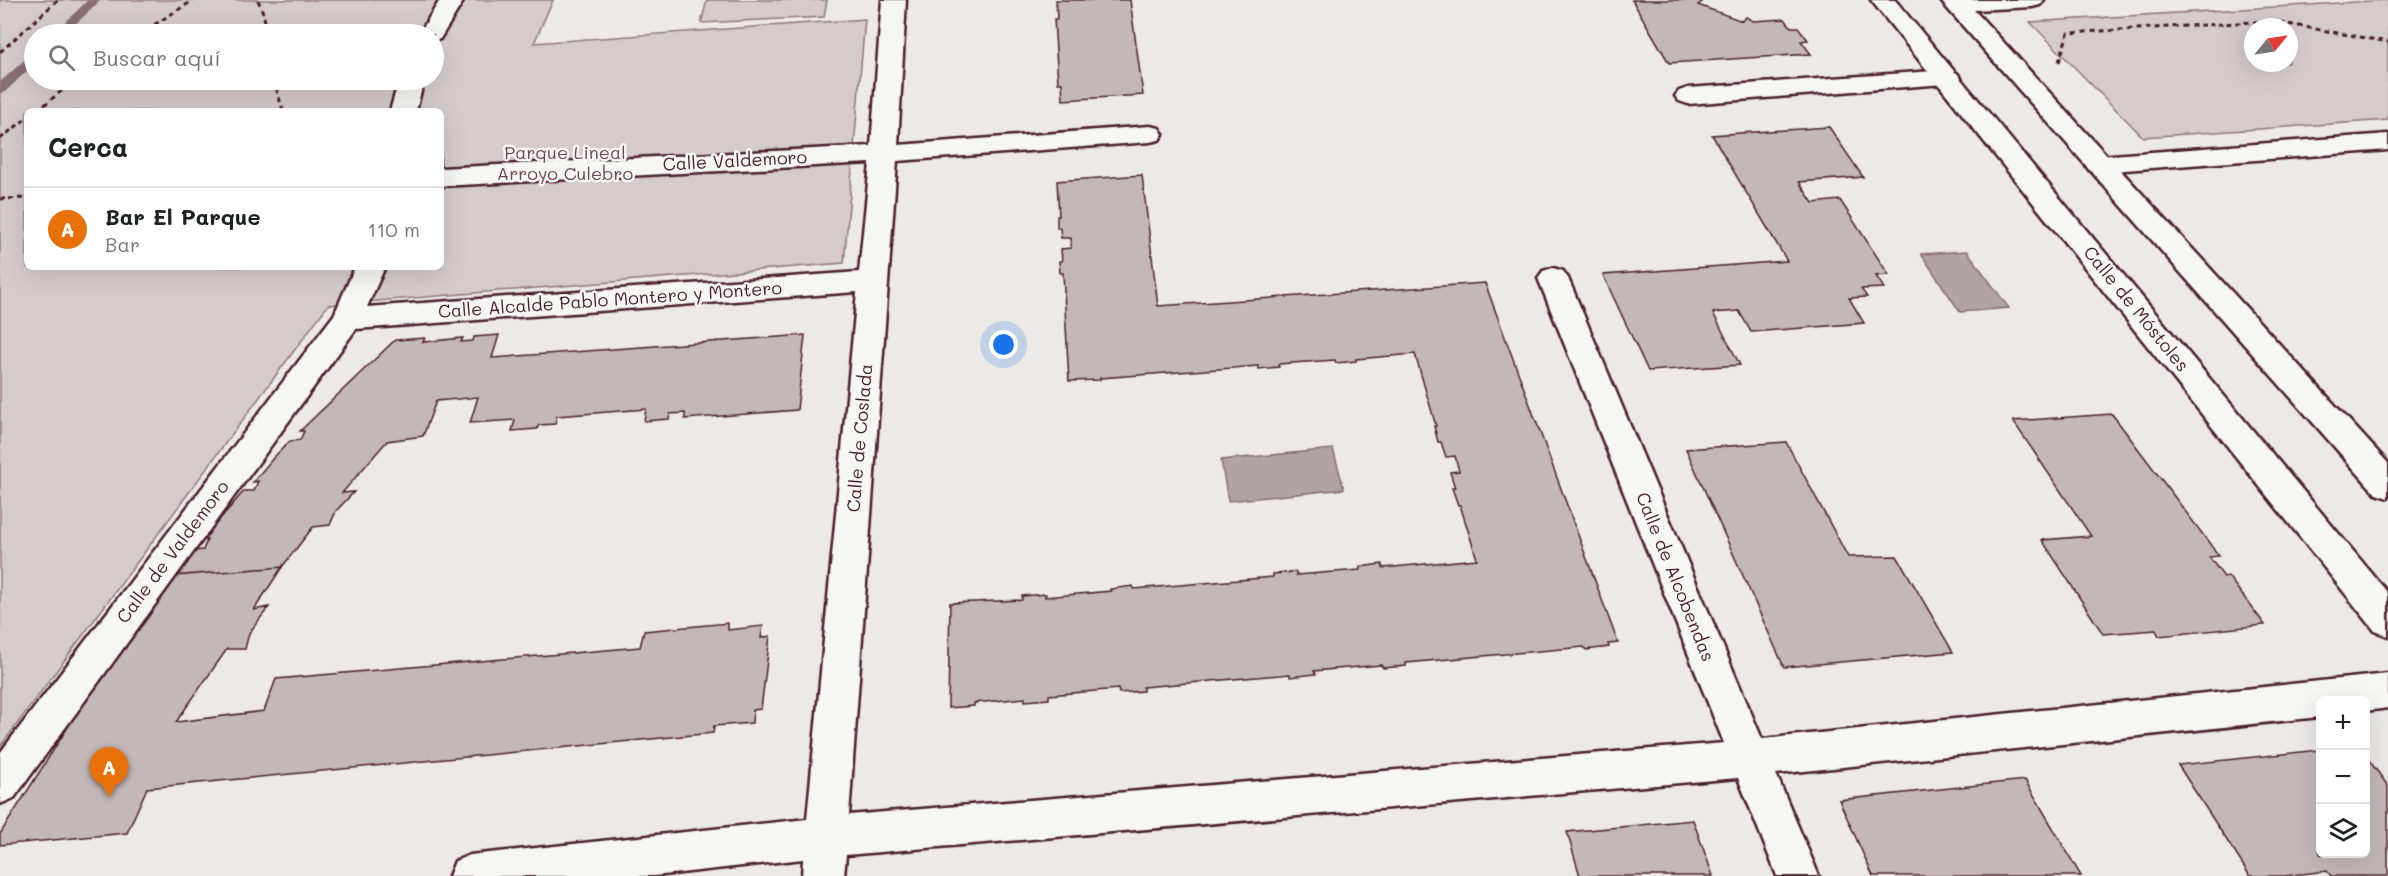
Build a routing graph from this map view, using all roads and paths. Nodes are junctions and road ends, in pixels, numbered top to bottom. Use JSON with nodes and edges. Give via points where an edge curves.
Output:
{"nodes":[{"id":1,"x":58,"y":0,"type":"edge"},
{"id":2,"x":194,"y":0,"type":"edge"},
{"id":3,"x":258,"y":0,"type":"edge"},
{"id":4,"x":452,"y":0,"type":"edge"},
{"id":5,"x":894,"y":0,"type":"edge"},
{"id":6,"x":1883,"y":0,"type":"edge"},
{"id":7,"x":2032,"y":0,"type":"edge"},
{"id":8,"x":1954,"y":2,"type":"edge"},
{"id":9,"x":31,"y":24,"type":"edge"},
{"id":10,"x":155,"y":24,"type":"edge"},
{"id":11,"x":265,"y":24,"type":"edge"},
{"id":12,"x":437,"y":24,"type":"edge"},
{"id":13,"x":24,"y":30,"type":"edge"},
{"id":14,"x":2388,"y":42,"type":"edge"},
{"id":15,"x":0,"y":52,"type":"edge"},
{"id":16,"x":2019,"y":74,"type":"junction"},
{"id":17,"x":1948,"y":78,"type":"junction"},
{"id":18,"x":63,"y":90,"type":"edge"},
{"id":19,"x":276,"y":90,"type":"edge"},
{"id":20,"x":409,"y":90,"type":"edge"},
{"id":21,"x":1688,"y":96,"type":"dead end"},
{"id":22,"x":41,"y":108,"type":"edge"},
{"id":23,"x":282,"y":108,"type":"edge"},
{"id":24,"x":405,"y":108,"type":"edge"},
{"id":25,"x":24,"y":120,"type":"edge"},
{"id":26,"x":1150,"y":134,"type":"dead end"},
{"id":27,"x":0,"y":139,"type":"edge"},
{"id":28,"x":2388,"y":142,"type":"edge"},
{"id":29,"x":884,"y":154,"type":"junction"},
{"id":30,"x":2099,"y":164,"type":"junction"},
{"id":31,"x":444,"y":177,"type":"edge"},
{"id":32,"x":24,"y":198,"type":"edge"},
{"id":33,"x":0,"y":199,"type":"edge"},
{"id":34,"x":369,"y":270,"type":"edge"},
{"id":35,"x":1553,"y":278,"type":"dead end"},
{"id":36,"x":874,"y":280,"type":"junction"},
{"id":37,"x":347,"y":319,"type":"junction"},
{"id":38,"x":2388,"y":485,"type":"edge"},
{"id":39,"x":2388,"y":620,"type":"edge"},
{"id":40,"x":2388,"y":691,"type":"edge"},
{"id":41,"x":1749,"y":759,"type":"junction"},
{"id":42,"x":0,"y":785,"type":"edge"},
{"id":43,"x":824,"y":856,"type":"edge"},
{"id":44,"x":470,"y":876,"type":"edge"},
{"id":45,"x":1798,"y":876,"type":"edge"}],
"edges":[{"from":1,"to":9,"type":"path"},
{"from":2,"to":10,"type":"path"},
{"from":3,"to":11,"type":"path"},
{"from":4,"to":12,"type":"street"},
{"from":5,"to":29,"type":"street","name":"Calle de Coslada"},
{"from":6,"to":17,"type":"street","name":"Calle de Móstoles"},
{"from":7,"to":8,"type":"street"},
{"from":8,"to":16,"type":"street"},
{"from":13,"to":15,"type":"path"},
{"from":14,"to":16,"type":"path","via":[[2271,21],[2068,33],[2057,70]]},
{"from":16,"to":30,"type":"street"},
{"from":17,"to":21,"type":"street"},
{"from":17,"to":39,"type":"street","name":"Calle de Móstoles"},
{"from":18,"to":22,"type":"path"},
{"from":19,"to":23,"type":"path"},
{"from":20,"to":24,"type":"street"},
{"from":25,"to":27,"type":"path"},
{"from":26,"to":29,"type":"street","name":"Calle Valdemoro"},
{"from":28,"to":30,"type":"street"},
{"from":29,"to":31,"type":"street","name":"Calle Valdemoro"},
{"from":29,"to":36,"type":"street","name":"Calle de Coslada"},
{"from":30,"to":38,"type":"street"},
{"from":32,"to":33,"type":"path"},
{"from":34,"to":37,"type":"street","name":"Calle de Valdemoro"},
{"from":35,"to":41,"type":"street","name":"Calle de Alcobendas"},
{"from":36,"to":37,"type":"street","name":"Calle Alcalde Pablo Montero y Montero"},
{"from":36,"to":43,"type":"street","name":"Calle de Coslada"},
{"from":37,"to":42,"type":"street","name":"Calle de Valdemoro"},
{"from":40,"to":41,"type":"street"},
{"from":41,"to":43,"type":"street"},
{"from":41,"to":45,"type":"street","name":"Calle de Alcobendas"},
{"from":43,"to":44,"type":"street"}]}
